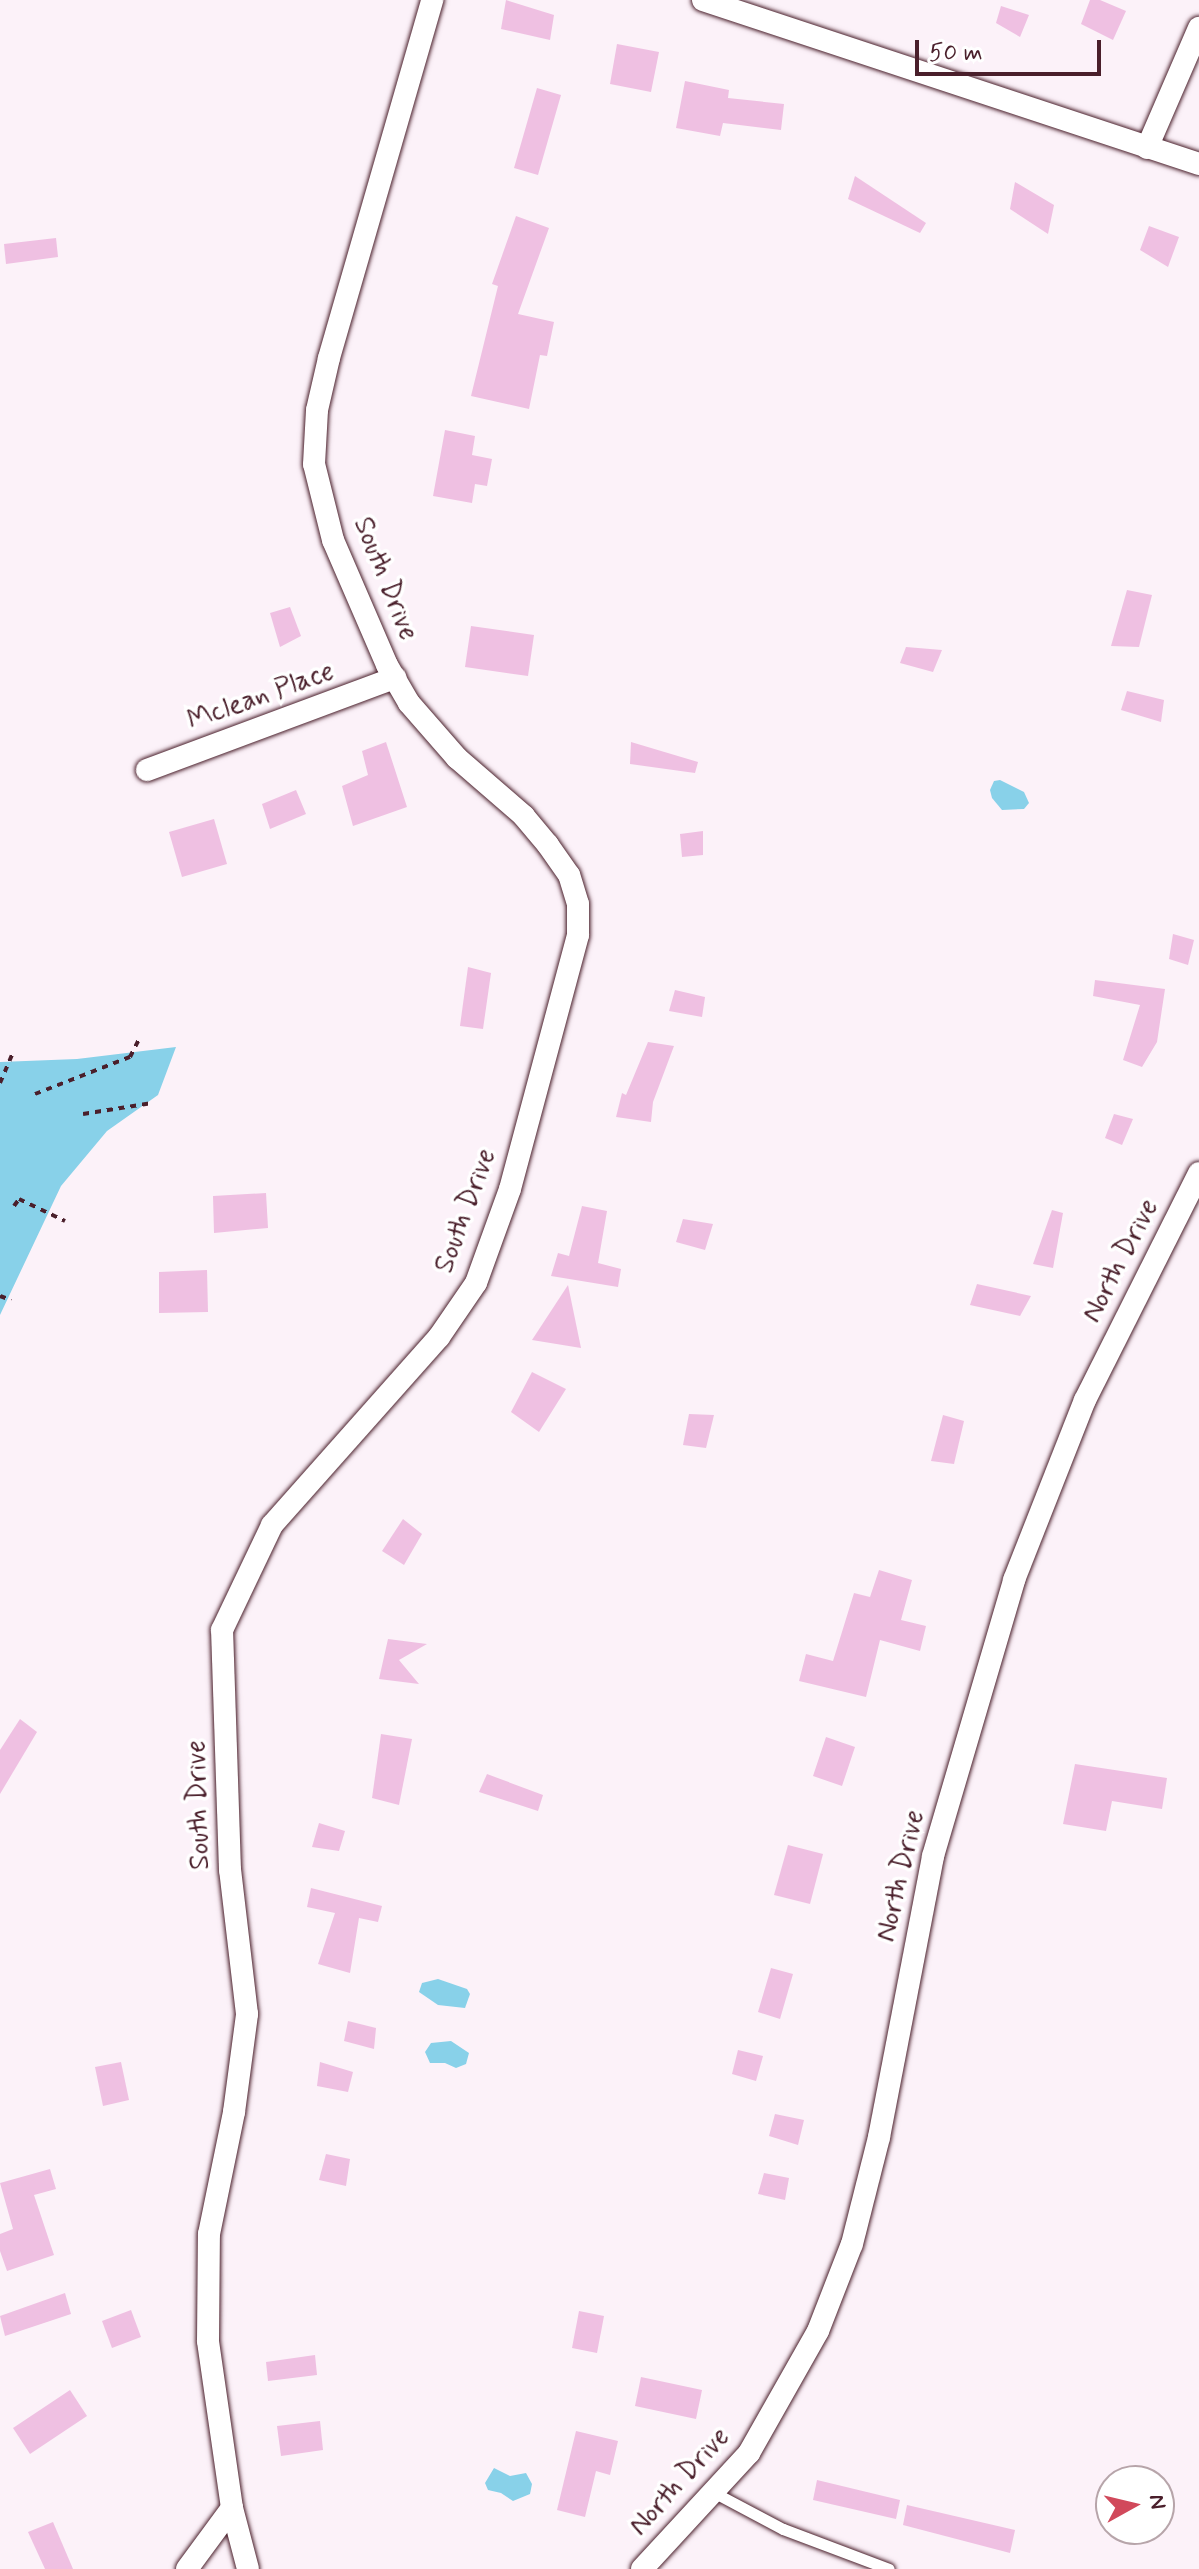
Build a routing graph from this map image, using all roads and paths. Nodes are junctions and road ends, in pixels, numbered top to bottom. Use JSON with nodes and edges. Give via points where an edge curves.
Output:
{"nodes":[{"id":1,"x":432,"y":0,"type":"edge"},
{"id":2,"x":703,"y":0,"type":"edge"},
{"id":3,"x":1199,"y":28,"type":"edge"},
{"id":4,"x":1147,"y":148,"type":"junction"},
{"id":5,"x":1199,"y":164,"type":"edge"},
{"id":6,"x":395,"y":678,"type":"junction"},
{"id":7,"x":147,"y":770,"type":"dead end"},
{"id":8,"x":139,"y":1039,"type":"dead end"},
{"id":9,"x":13,"y":1052,"type":"dead end"},
{"id":10,"x":0,"y":1083,"type":"edge"},
{"id":11,"x":35,"y":1094,"type":"dead end"},
{"id":12,"x":152,"y":1103,"type":"dead end"},
{"id":13,"x":83,"y":1114,"type":"dead end"},
{"id":14,"x":1199,"y":1173,"type":"edge"},
{"id":15,"x":14,"y":1206,"type":"dead end"},
{"id":16,"x":65,"y":1221,"type":"dead end"},
{"id":17,"x":0,"y":1296,"type":"edge"},
{"id":18,"x":11,"y":1300,"type":"dead end"},
{"id":19,"x":715,"y":2493,"type":"junction"},
{"id":20,"x":232,"y":2508,"type":"junction"},
{"id":21,"x":187,"y":2569,"type":"edge"},
{"id":22,"x":248,"y":2569,"type":"edge"},
{"id":23,"x":642,"y":2569,"type":"edge"},
{"id":24,"x":889,"y":2569,"type":"edge"}],
"edges":[{"from":1,"to":6,"type":"street","name":"South Drive","via":[[329,358],[315,437],[314,464],[333,540]]},
{"from":2,"to":4,"type":"street"},
{"from":3,"to":4,"type":"street"},
{"from":4,"to":5,"type":"street"},
{"from":6,"to":7,"type":"street","name":"Mclean Place"},
{"from":6,"to":20,"type":"street","name":"South Drive","via":[[409,703],[457,758],[524,816],[548,845],[569,875],[578,904],[578,935],[510,1189],[476,1283],[439,1337],[272,1525],[222,1630],[231,1876],[247,2014],[209,2234],[208,2341]]},
{"from":8,"to":11,"type":"path","via":[[130,1057]]},
{"from":9,"to":10,"type":"path"},
{"from":12,"to":13,"type":"path"},
{"from":14,"to":19,"type":"street","name":"North Drive","via":[[1085,1400],[1014,1580],[933,1856],[879,2137],[852,2244],[802,2365],[749,2453]]},
{"from":15,"to":16,"type":"path","via":[[19,1199]]},
{"from":17,"to":18,"type":"path"},
{"from":19,"to":23,"type":"street","name":"North Drive"},
{"from":19,"to":24,"type":"lane","via":[[783,2529]]},
{"from":20,"to":21,"type":"street"},
{"from":20,"to":22,"type":"street"}]}
